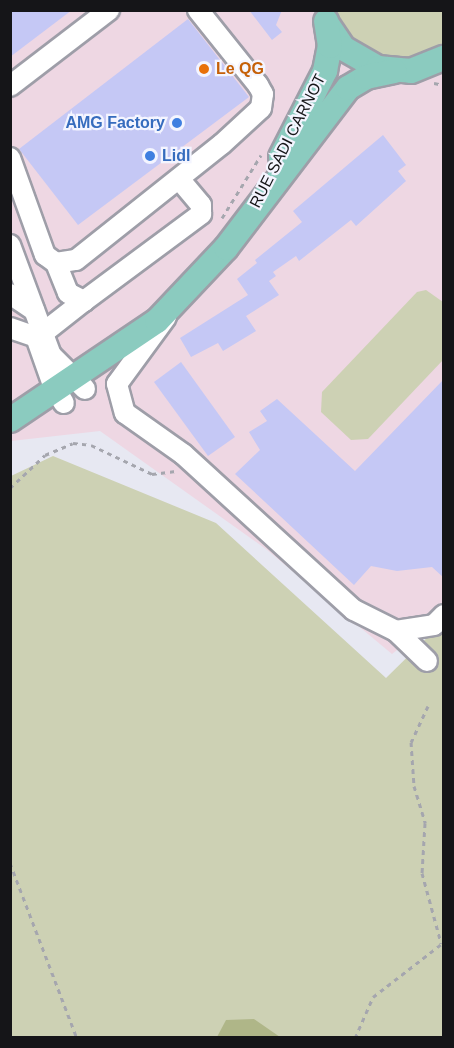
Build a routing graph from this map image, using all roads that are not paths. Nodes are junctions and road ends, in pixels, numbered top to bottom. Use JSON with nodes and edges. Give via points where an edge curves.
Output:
{"nodes":[{"id":1,"x":110,"y":10,"type":"edge"},
{"id":2,"x":198,"y":10,"type":"edge"},
{"id":3,"x":324,"y":16,"type":"edge"},
{"id":4,"x":444,"y":58,"type":"edge"},
{"id":5,"x":403,"y":71,"type":"junction"},
{"id":6,"x":444,"y":77,"type":"edge"},
{"id":7,"x":10,"y":86,"type":"edge"},
{"id":8,"x":10,"y":158,"type":"edge"},
{"id":9,"x":179,"y":179,"type":"junction"},
{"id":10,"x":245,"y":224,"type":"junction"},
{"id":11,"x":10,"y":245,"type":"edge"},
{"id":12,"x":56,"y":263,"type":"junction"},
{"id":13,"x":10,"y":294,"type":"edge"},
{"id":14,"x":84,"y":301,"type":"junction"},
{"id":15,"x":34,"y":310,"type":"junction"},
{"id":16,"x":164,"y":315,"type":"junction"},
{"id":17,"x":11,"y":328,"type":"edge"},
{"id":18,"x":43,"y":333,"type":"junction"},
{"id":19,"x":80,"y":383,"type":"junction"},
{"id":20,"x":60,"y":397,"type":"junction"},
{"id":21,"x":14,"y":412,"type":"edge"},
{"id":22,"x":10,"y":438,"type":"edge"},
{"id":23,"x":444,"y":615,"type":"edge"},
{"id":24,"x":396,"y":631,"type":"junction"},
{"id":25,"x":427,"y":661,"type":"dead end"}],
"edges":[{"from":1,"to":7,"type":"lane"},
{"from":2,"to":9,"type":"lane","via":[[258,85],[263,100],[256,115]]},
{"from":3,"to":5,"type":"main road","via":[[338,42],[356,58]]},
{"from":3,"to":10,"type":"main road","name":"RUE SADI CARNOT","via":[[330,46],[325,71]]},
{"from":4,"to":5,"type":"main road"},
{"from":5,"to":6,"type":"main road"},
{"from":5,"to":10,"type":"main road","name":"RUE SADI CARNOT","via":[[366,77],[348,88]]},
{"from":8,"to":12,"type":"lane","via":[[42,247]]},
{"from":9,"to":12,"type":"lane","via":[[76,260]]},
{"from":9,"to":14,"type":"lane","via":[[201,205],[201,214]]},
{"from":10,"to":16,"type":"main road","name":"RUE SADI CARNOT"},
{"from":11,"to":15,"type":"lane"},
{"from":12,"to":14,"type":"lane","via":[[68,294]]},
{"from":13,"to":15,"type":"lane"},
{"from":14,"to":18,"type":"lane"},
{"from":15,"to":17,"type":"lane","via":[[29,318]]},
{"from":15,"to":18,"type":"lane"},
{"from":16,"to":19,"type":"main road","name":"RUE SADI CARNOT"},
{"from":16,"to":24,"type":"lane","via":[[153,338],[121,376],[117,392],[125,413],[197,466],[354,610]]},
{"from":17,"to":20,"type":"lane","via":[[36,337]]},
{"from":18,"to":19,"type":"lane","via":[[55,361]]},
{"from":19,"to":20,"type":"main road","name":"RUE SADI CARNOT"},
{"from":20,"to":21,"type":"main road","name":"RUE SADI CARNOT"},
{"from":20,"to":22,"type":"main road","name":"RUE SADI CARNOT"},
{"from":23,"to":24,"type":"lane","via":[[434,625]]},
{"from":24,"to":25,"type":"lane"}]}
